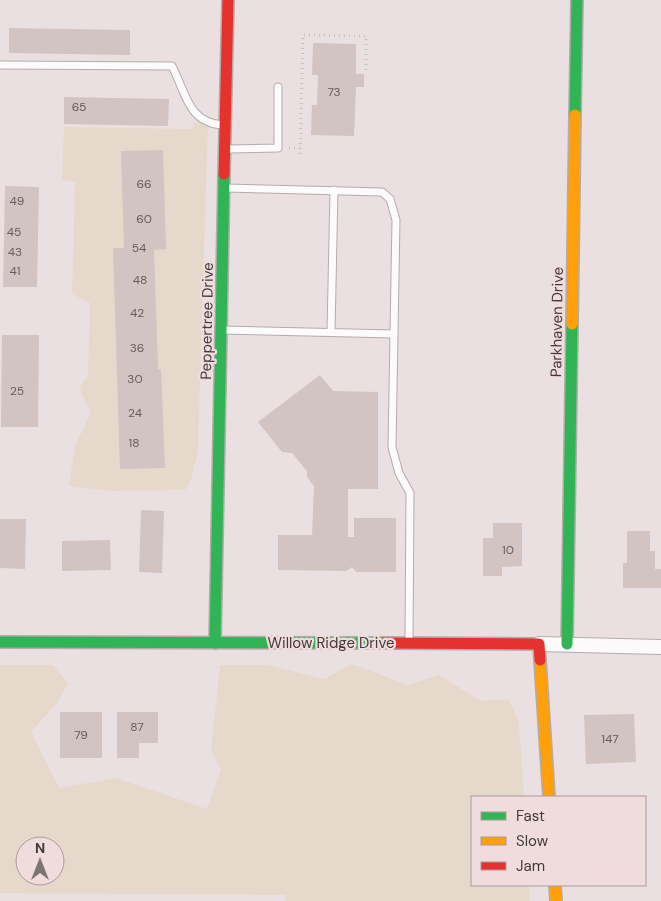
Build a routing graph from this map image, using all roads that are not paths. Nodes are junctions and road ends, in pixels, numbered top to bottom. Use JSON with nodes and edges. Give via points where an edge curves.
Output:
{"nodes":[{"id":1,"x":228,"y":0,"type":"edge"},
{"id":2,"x":578,"y":0,"type":"edge"},
{"id":3,"x":0,"y":65,"type":"edge"},
{"id":4,"x":278,"y":87,"type":"dead end"},
{"id":5,"x":226,"y":125,"type":"junction"},
{"id":6,"x":225,"y":149,"type":"junction"},
{"id":7,"x":224,"y":188,"type":"junction"},
{"id":8,"x":334,"y":190,"type":"junction"},
{"id":9,"x":222,"y":330,"type":"junction"},
{"id":10,"x":331,"y":332,"type":"junction"},
{"id":11,"x":394,"y":334,"type":"junction"},
{"id":12,"x":0,"y":642,"type":"edge"},
{"id":13,"x":216,"y":643,"type":"junction"},
{"id":14,"x":409,"y":644,"type":"junction"},
{"id":15,"x":539,"y":644,"type":"junction"},
{"id":16,"x":567,"y":644,"type":"junction"},
{"id":17,"x":661,"y":647,"type":"edge"},
{"id":18,"x":549,"y":796,"type":"edge"},
{"id":19,"x":555,"y":886,"type":"edge"},
{"id":20,"x":556,"y":901,"type":"edge"}],
"edges":[{"from":1,"to":5,"type":"street","name":"Peppertree Drive"},
{"from":2,"to":16,"type":"street","name":"Parkhaven Drive"},
{"from":3,"to":5,"type":"lane","via":[[172,66],[195,115],[212,124]]},
{"from":4,"to":6,"type":"lane","via":[[278,148]]},
{"from":5,"to":6,"type":"street","name":"Peppertree Drive"},
{"from":6,"to":7,"type":"street","name":"Peppertree Drive"},
{"from":7,"to":8,"type":"lane"},
{"from":7,"to":9,"type":"street","name":"Peppertree Drive"},
{"from":8,"to":10,"type":"lane"},
{"from":8,"to":11,"type":"lane","via":[[382,192],[390,199],[396,220]]},
{"from":9,"to":10,"type":"lane"},
{"from":9,"to":13,"type":"street","name":"Peppertree Drive"},
{"from":10,"to":11,"type":"lane"},
{"from":11,"to":14,"type":"lane","via":[[392,447],[399,473],[410,493]]},
{"from":12,"to":13,"type":"street","name":"Willow Ridge Drive"},
{"from":13,"to":14,"type":"street","name":"Willow Ridge Drive"},
{"from":14,"to":15,"type":"street","name":"Willow Ridge Drive"},
{"from":15,"to":16,"type":"street","name":"Willow Ridge Drive"},
{"from":15,"to":18,"type":"street"},
{"from":16,"to":17,"type":"street","name":"Willow Ridge Drive"},
{"from":19,"to":20,"type":"street"}]}
